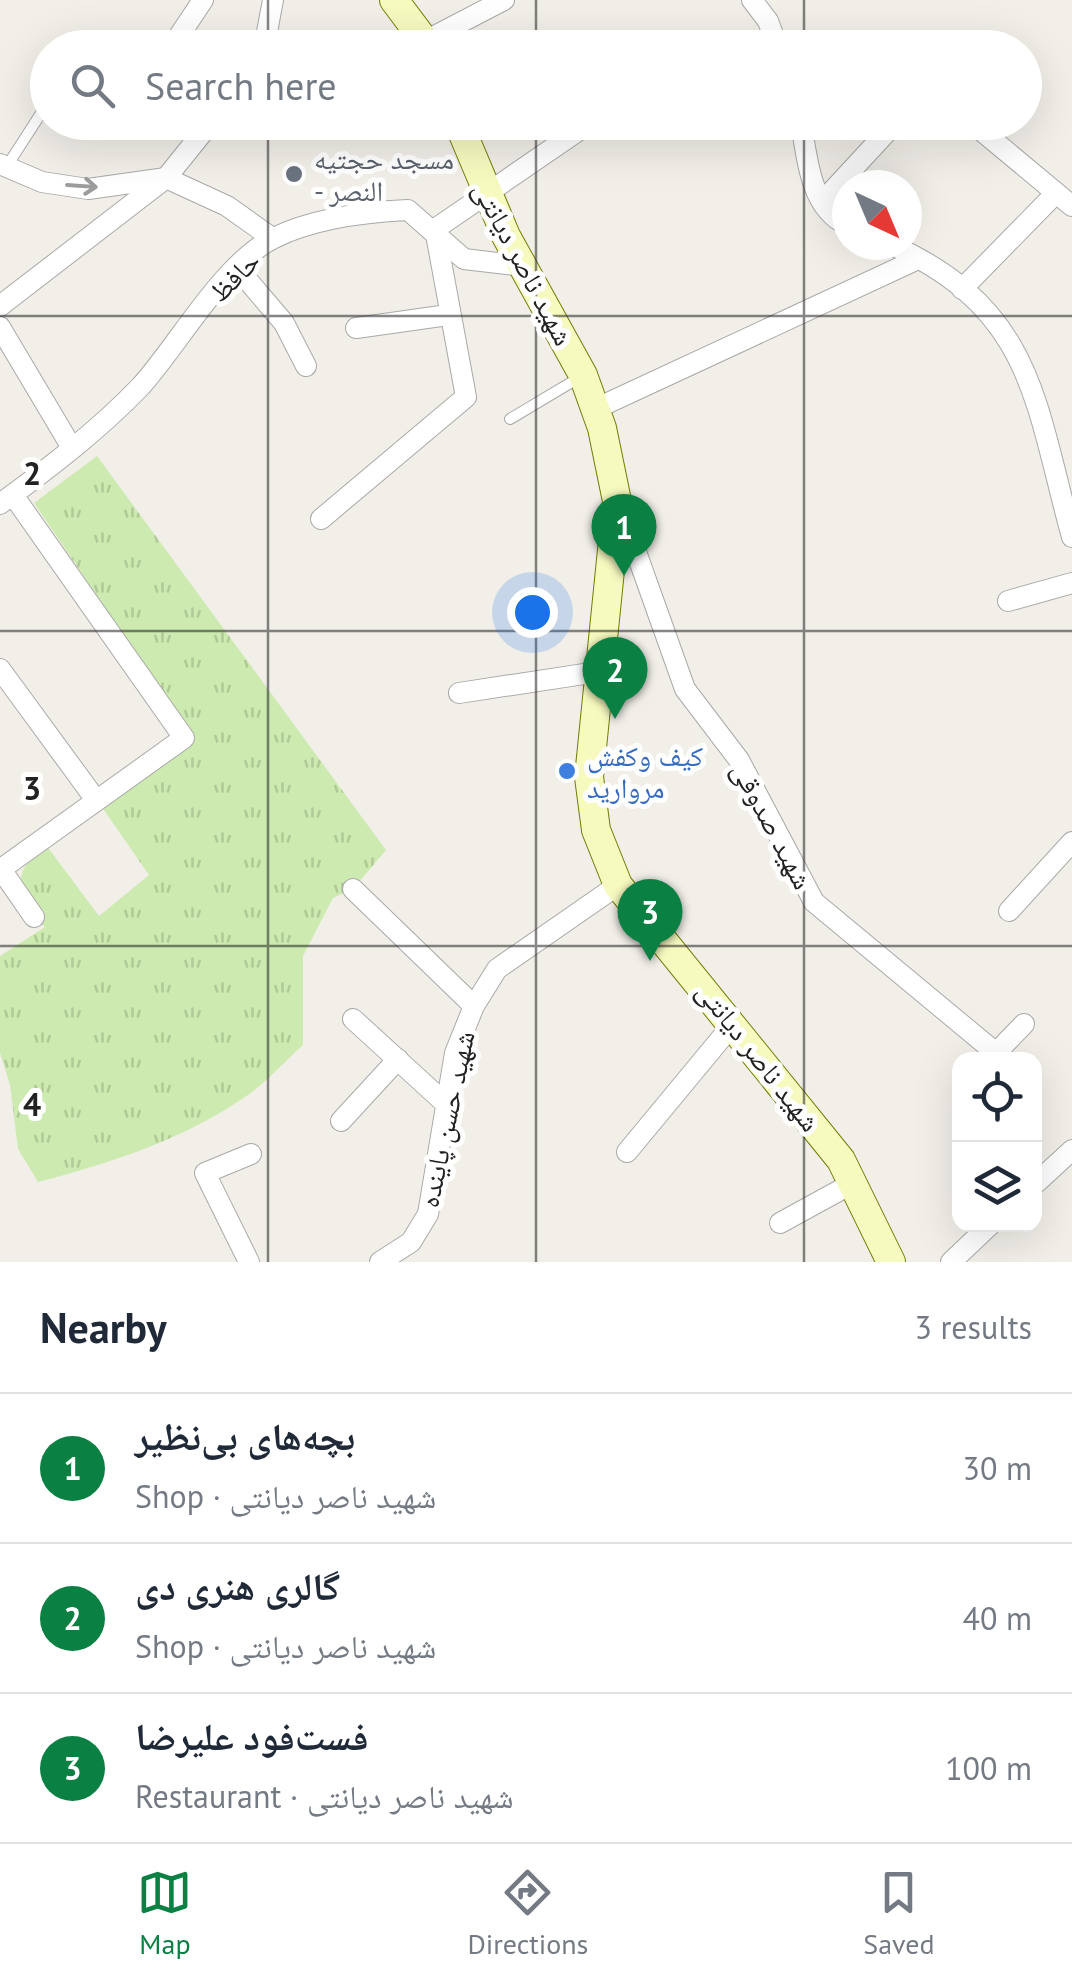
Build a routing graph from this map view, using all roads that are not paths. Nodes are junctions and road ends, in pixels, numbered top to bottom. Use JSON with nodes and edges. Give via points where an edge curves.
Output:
{"nodes":[{"id":1,"x":203,"y":0,"type":"edge"},
{"id":2,"x":273,"y":0,"type":"edge"},
{"id":3,"x":394,"y":0,"type":"edge"},
{"id":4,"x":752,"y":0,"type":"edge"},
{"id":5,"x":495,"y":2,"type":"edge"},
{"id":6,"x":183,"y":30,"type":"edge"},
{"id":7,"x":267,"y":30,"type":"edge"},
{"id":8,"x":417,"y":30,"type":"edge"},
{"id":9,"x":450,"y":30,"type":"edge"},
{"id":10,"x":770,"y":30,"type":"edge"},
{"id":11,"x":30,"y":128,"type":"edge"},
{"id":12,"x":197,"y":140,"type":"edge"},
{"id":13,"x":465,"y":140,"type":"edge"},
{"id":14,"x":563,"y":140,"type":"edge"},
{"id":15,"x":804,"y":140,"type":"edge"},
{"id":16,"x":879,"y":140,"type":"edge"},
{"id":17,"x":992,"y":140,"type":"edge"},
{"id":18,"x":3,"y":166,"type":"edge"},
{"id":19,"x":166,"y":178,"type":"junction"},
{"id":20,"x":485,"y":190,"type":"junction"},
{"id":21,"x":1064,"y":200,"type":"edge"},
{"id":22,"x":823,"y":201,"type":"junction"},
{"id":23,"x":832,"y":216,"type":"edge"},
{"id":24,"x":434,"y":229,"type":"junction"},
{"id":25,"x":272,"y":238,"type":"junction"},
{"id":26,"x":916,"y":260,"type":"edge"},
{"id":27,"x":919,"y":260,"type":"edge"},
{"id":28,"x":524,"y":266,"type":"junction"},
{"id":29,"x":238,"y":268,"type":"junction"},
{"id":30,"x":962,"y":289,"type":"junction"},
{"id":31,"x":0,"y":306,"type":"edge"},
{"id":32,"x":448,"y":316,"type":"junction"},
{"id":33,"x":0,"y":327,"type":"edge"},
{"id":34,"x":356,"y":328,"type":"dead end"},
{"id":35,"x":306,"y":366,"type":"dead end"},
{"id":36,"x":584,"y":375,"type":"junction"},
{"id":37,"x":595,"y":409,"type":"junction"},
{"id":38,"x":510,"y":420,"type":"dead end"},
{"id":39,"x":72,"y":448,"type":"junction"},
{"id":40,"x":7,"y":499,"type":"edge"},
{"id":41,"x":618,"y":501,"type":"junction"},
{"id":42,"x":320,"y":520,"type":"dead end"},
{"id":43,"x":1072,"y":537,"type":"edge"},
{"id":44,"x":1072,"y":583,"type":"edge"},
{"id":45,"x":1008,"y":600,"type":"dead end"},
{"id":46,"x":0,"y":669,"type":"edge"},
{"id":47,"x":598,"y":672,"type":"junction"},
{"id":48,"x":458,"y":693,"type":"dead end"},
{"id":49,"x":96,"y":800,"type":"junction"},
{"id":50,"x":1072,"y":842,"type":"edge"},
{"id":51,"x":0,"y":868,"type":"edge"},
{"id":52,"x":618,"y":885,"type":"junction"},
{"id":53,"x":354,"y":889,"type":"dead end"},
{"id":54,"x":1009,"y":911,"type":"dead end"},
{"id":55,"x":34,"y":918,"type":"dead end"},
{"id":56,"x":474,"y":1006,"type":"junction"},
{"id":57,"x":353,"y":1019,"type":"dead end"},
{"id":58,"x":734,"y":1024,"type":"junction"},
{"id":59,"x":1024,"y":1024,"type":"dead end"},
{"id":60,"x":398,"y":1059,"type":"junction"},
{"id":61,"x":446,"y":1104,"type":"junction"},
{"id":62,"x":341,"y":1120,"type":"dead end"},
{"id":63,"x":1072,"y":1150,"type":"edge"},
{"id":64,"x":627,"y":1152,"type":"dead end"},
{"id":65,"x":251,"y":1154,"type":"dead end"},
{"id":66,"x":1042,"y":1178,"type":"edge"},
{"id":67,"x":854,"y":1183,"type":"junction"},
{"id":68,"x":780,"y":1223,"type":"dead end"},
{"id":69,"x":982,"y":1232,"type":"edge"},
{"id":70,"x":250,"y":1262,"type":"edge"},
{"id":71,"x":380,"y":1262,"type":"edge"},
{"id":72,"x":891,"y":1262,"type":"edge"},
{"id":73,"x":950,"y":1262,"type":"edge"}],
"edges":[{"from":1,"to":6,"type":"street"},
{"from":2,"to":7,"type":"street"},
{"from":3,"to":8,"type":"main road"},
{"from":4,"to":10,"type":"street"},
{"from":5,"to":9,"type":"street"},
{"from":11,"to":18,"type":"lane"},
{"from":12,"to":19,"type":"street"},
{"from":13,"to":20,"type":"main road","name":"شهید ناصر دیانتی"},
{"from":14,"to":20,"type":"street"},
{"from":15,"to":22,"type":"street"},
{"from":16,"to":22,"type":"street"},
{"from":17,"to":21,"type":"street"},
{"from":18,"to":19,"type":"street","one_way":true,"via":[[42,182],[88,189]]},
{"from":19,"to":25,"type":"street","via":[[228,206]]},
{"from":19,"to":31,"type":"street"},
{"from":20,"to":24,"type":"street"},
{"from":20,"to":28,"type":"main road","name":"شهید ناصر دیانتی"},
{"from":21,"to":30,"type":"street"},
{"from":22,"to":23,"type":"street"},
{"from":24,"to":25,"type":"street","name":"حافظ","via":[[408,210]]},
{"from":24,"to":28,"type":"street","name":"حافظ","via":[[464,259]]},
{"from":24,"to":32,"type":"street"},
{"from":25,"to":29,"type":"street","name":"حافظ"},
{"from":26,"to":37,"type":"street"},
{"from":27,"to":30,"type":"street"},
{"from":28,"to":36,"type":"main road","name":"شهید ناصر دیانتی"},
{"from":29,"to":35,"type":"street","via":[[284,323]]},
{"from":29,"to":39,"type":"street","name":"حافظ","via":[[143,384]]},
{"from":30,"to":43,"type":"street","via":[[1000,323],[1032,383]]},
{"from":32,"to":34,"type":"street"},
{"from":32,"to":42,"type":"street","via":[[466,397]]},
{"from":33,"to":39,"type":"street"},
{"from":36,"to":37,"type":"main road","name":"شهید ناصر دیانتی"},
{"from":36,"to":38,"type":"lane"},
{"from":37,"to":41,"type":"main road","name":"شهید ناصر دیانتی"},
{"from":39,"to":40,"type":"street","name":"حافظ"},
{"from":40,"to":49,"type":"street","via":[[184,738]]},
{"from":41,"to":47,"type":"main road","name":"شهید ناصر دیانتی"},
{"from":41,"to":59,"type":"street","name":"شهید صدوقی","via":[[685,689],[738,760],[814,902],[996,1053]]},
{"from":44,"to":45,"type":"street"},
{"from":46,"to":49,"type":"street"},
{"from":47,"to":48,"type":"street"},
{"from":47,"to":52,"type":"main road","name":"شهید ناصر دیانتی","via":[[589,777],[596,830]]},
{"from":49,"to":51,"type":"street"},
{"from":50,"to":54,"type":"street"},
{"from":51,"to":55,"type":"street"},
{"from":52,"to":56,"type":"street","name":"شهید حسن پاینده","via":[[497,969]]},
{"from":52,"to":58,"type":"main road","name":"شهید ناصر دیانتی"},
{"from":53,"to":56,"type":"street"},
{"from":56,"to":61,"type":"street","name":"شهید حسن پاینده","via":[[455,1053]]},
{"from":57,"to":60,"type":"street"},
{"from":58,"to":64,"type":"street"},
{"from":58,"to":67,"type":"main road","name":"شهید ناصر دیانتی"},
{"from":60,"to":61,"type":"street"},
{"from":60,"to":62,"type":"street"},
{"from":61,"to":71,"type":"street","name":"شهید حسن پاینده","via":[[428,1214],[411,1242]]},
{"from":63,"to":66,"type":"street"},
{"from":65,"to":70,"type":"street","via":[[205,1173]]},
{"from":67,"to":68,"type":"street"},
{"from":67,"to":72,"type":"main road","name":"شهید ناصر دیانتی"},
{"from":69,"to":73,"type":"street"}]}
